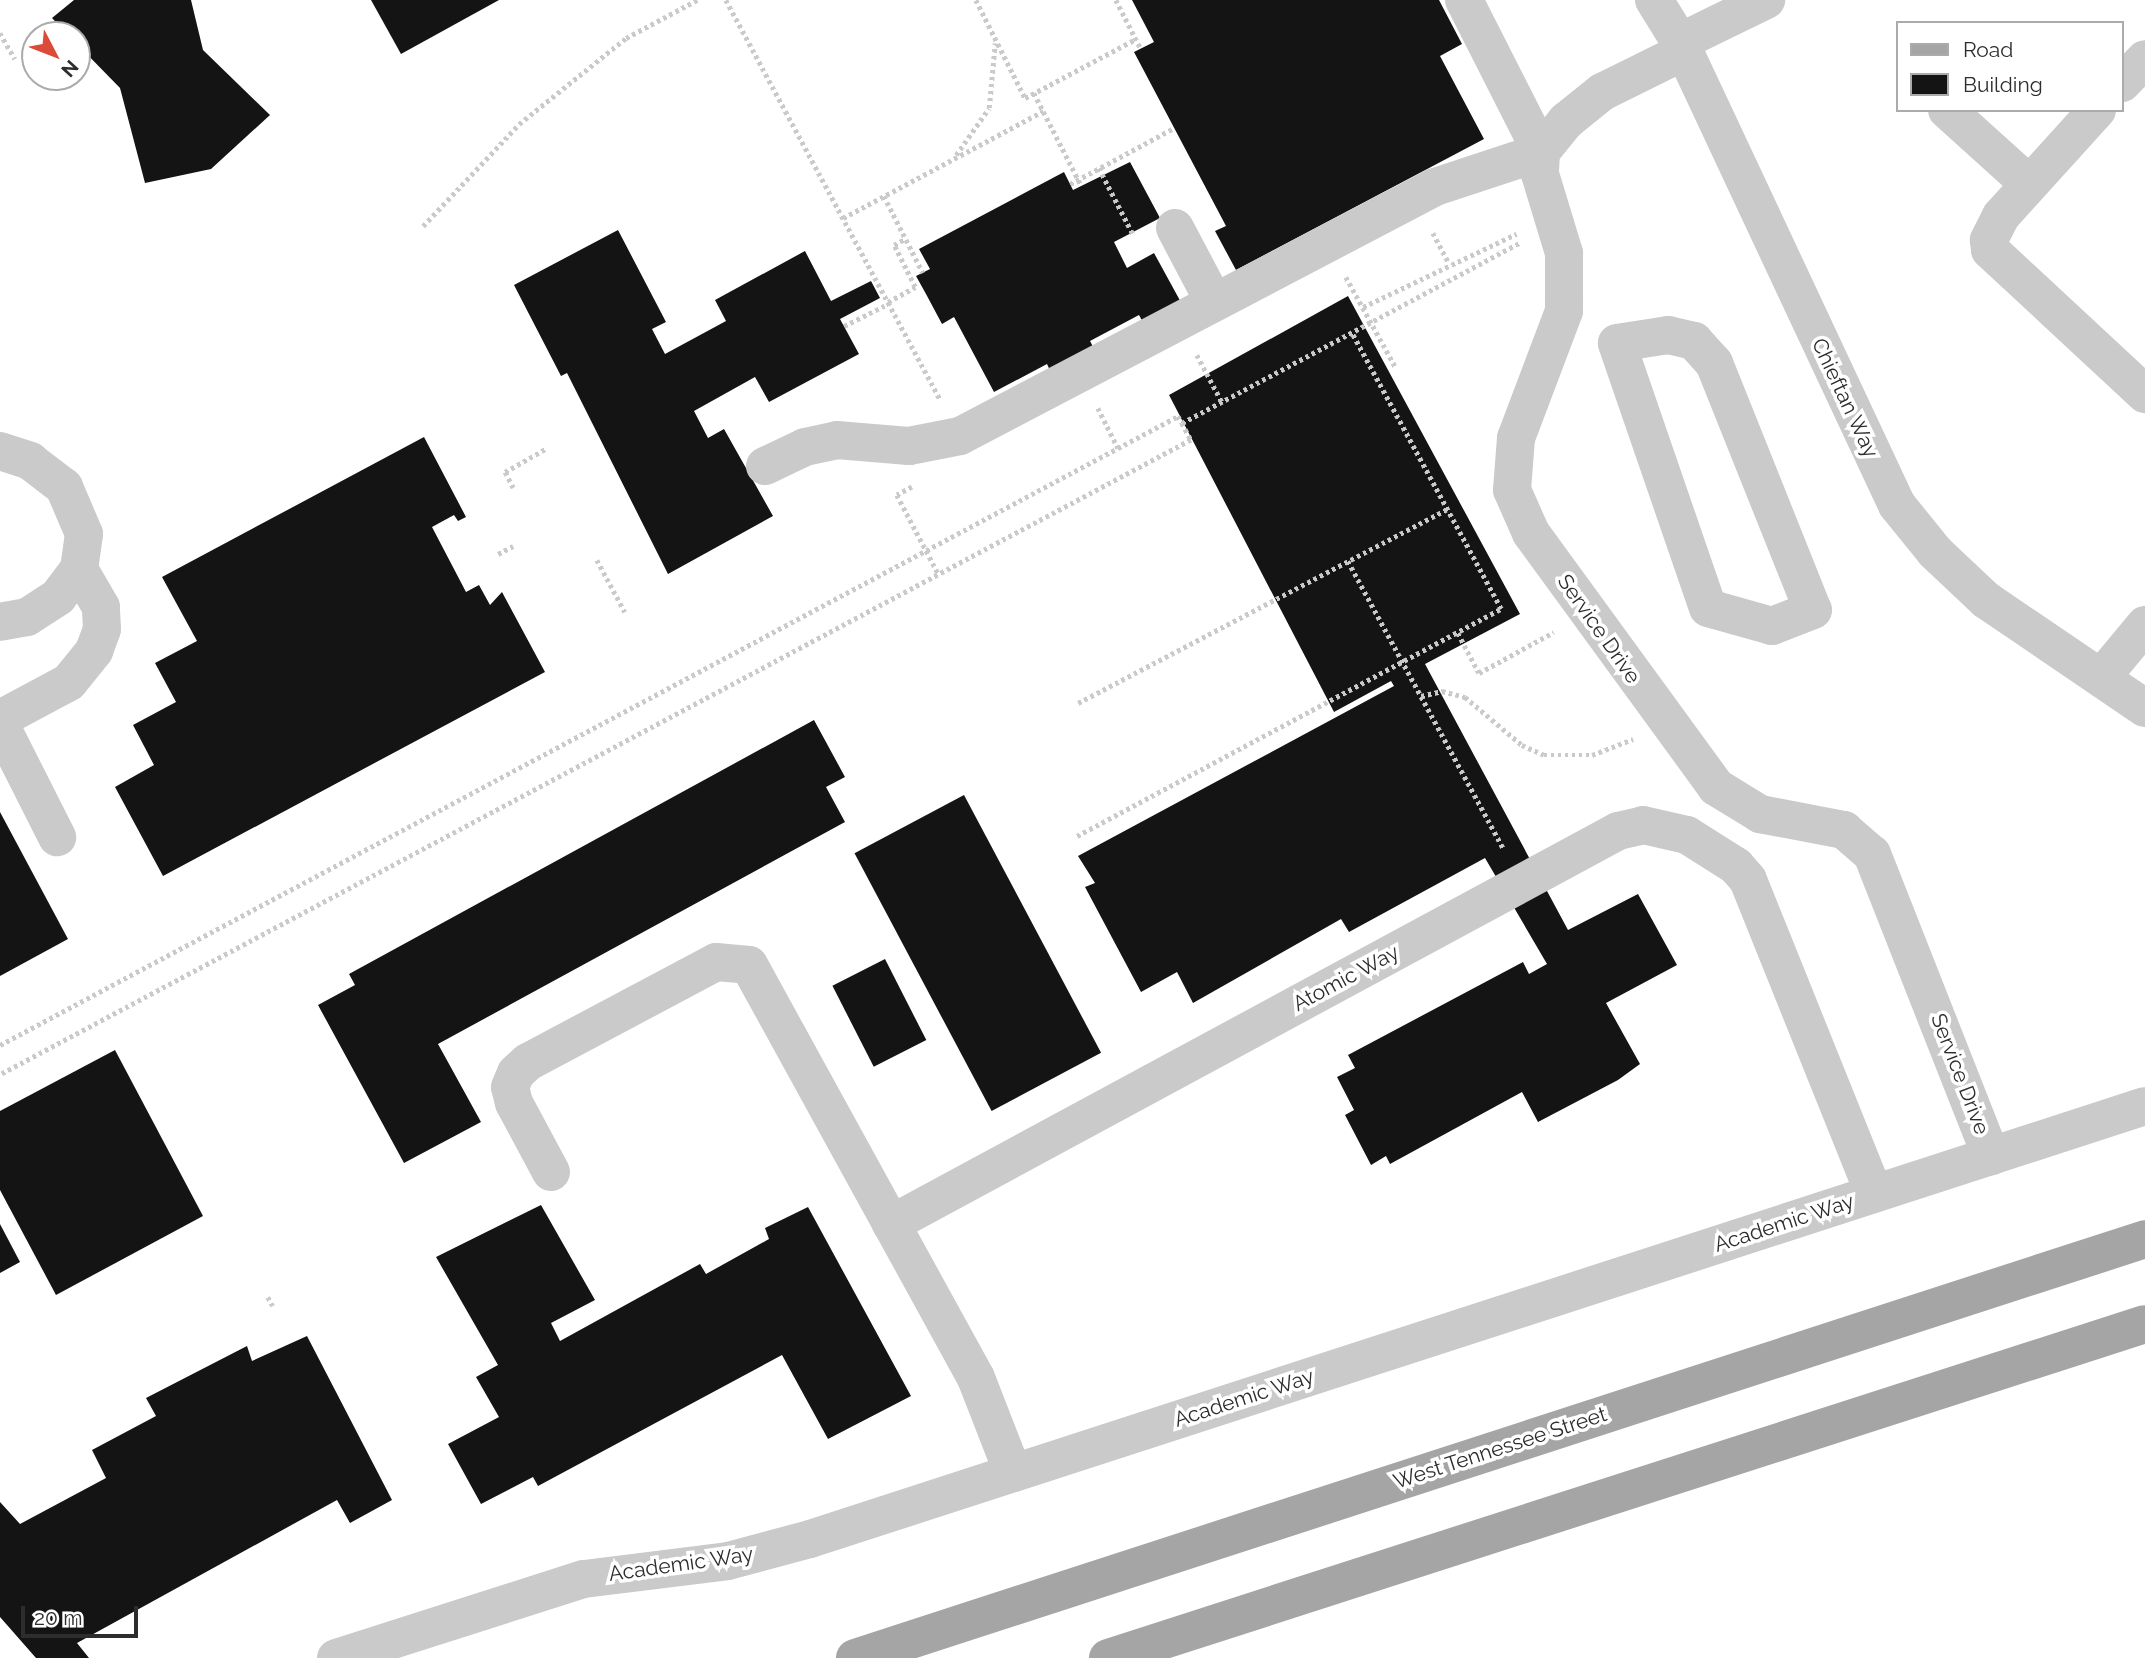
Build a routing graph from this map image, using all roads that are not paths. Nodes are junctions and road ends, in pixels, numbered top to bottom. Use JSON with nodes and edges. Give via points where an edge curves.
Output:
{"nodes":[{"id":1,"x":1464,"y":0,"type":"edge"},
{"id":2,"x":1654,"y":0,"type":"edge"},
{"id":3,"x":1766,"y":0,"type":"edge"},
{"id":4,"x":1683,"y":46,"type":"junction"},
{"id":5,"x":2145,"y":59,"type":"edge"},
{"id":6,"x":2124,"y":81,"type":"edge"},
{"id":7,"x":1949,"y":112,"type":"edge"},
{"id":8,"x":2095,"y":112,"type":"edge"},
{"id":9,"x":1541,"y":152,"type":"junction"},
{"id":10,"x":2029,"y":184,"type":"junction"},
{"id":11,"x":1175,"y":228,"type":"dead end"},
{"id":12,"x":1214,"y":302,"type":"junction"},
{"id":13,"x":1563,"y":322,"type":"junction"},
{"id":14,"x":1617,"y":343,"type":"junction"},
{"id":15,"x":2145,"y":394,"type":"edge"},
{"id":16,"x":0,"y":451,"type":"edge"},
{"id":17,"x":765,"y":466,"type":"dead end"},
{"id":18,"x":79,"y":569,"type":"junction"},
{"id":19,"x":0,"y":622,"type":"edge"},
{"id":20,"x":2145,"y":625,"type":"edge"},
{"id":21,"x":2101,"y":678,"type":"junction"},
{"id":22,"x":2145,"y":708,"type":"edge"},
{"id":23,"x":0,"y":719,"type":"edge"},
{"id":24,"x":0,"y":724,"type":"edge"},
{"id":25,"x":1736,"y":803,"type":"junction"},
{"id":26,"x":57,"y":837,"type":"dead end"},
{"id":27,"x":1707,"y":848,"type":"junction"},
{"id":28,"x":2145,"y":1106,"type":"edge"},
{"id":29,"x":1991,"y":1156,"type":"junction"},
{"id":30,"x":551,"y":1172,"type":"dead end"},
{"id":31,"x":1874,"y":1194,"type":"junction"},
{"id":32,"x":891,"y":1224,"type":"junction"},
{"id":33,"x":2145,"y":1240,"type":"edge"},
{"id":34,"x":2145,"y":1324,"type":"edge"},
{"id":35,"x":1013,"y":1473,"type":"junction"},
{"id":36,"x":336,"y":1658,"type":"edge"},
{"id":37,"x":855,"y":1658,"type":"edge"},
{"id":38,"x":1108,"y":1658,"type":"edge"}],
"edges":[{"from":1,"to":9,"type":"street"},
{"from":2,"to":4,"type":"street","name":"Chieftan Way"},
{"from":3,"to":4,"type":"street"},
{"from":4,"to":9,"type":"street","via":[[1596,97]]},
{"from":4,"to":21,"type":"street","name":"Chieftan Way","via":[[1897,505],[1940,557],[1986,600]]},
{"from":5,"to":6,"type":"street"},
{"from":7,"to":10,"type":"street"},
{"from":8,"to":10,"type":"street"},
{"from":9,"to":12,"type":"street","via":[[1452,178]]},
{"from":9,"to":13,"type":"street","name":"Service Drive","via":[[1540,174],[1564,253]]},
{"from":10,"to":15,"type":"street","via":[[1993,227],[1990,250]]},
{"from":11,"to":12,"type":"street"},
{"from":12,"to":17,"type":"street","via":[[960,436],[909,446],[828,441]]},
{"from":13,"to":14,"type":"street"},
{"from":13,"to":25,"type":"street","name":"Service Drive","via":[[1512,450],[1516,501],[1531,533],[1697,765]]},
{"from":14,"to":14,"type":"street","via":[[1682,336],[1714,363],[1813,610],[1772,626],[1708,608]]},
{"from":16,"to":18,"type":"street","via":[[42,468],[72,499],[84,534]]},
{"from":18,"to":19,"type":"street","via":[[48,605],[27,617]]},
{"from":18,"to":23,"type":"street","via":[[101,607],[102,629],[94,651],[69,682]]},
{"from":20,"to":21,"type":"street"},
{"from":21,"to":22,"type":"street","name":"Chieftan Way"},
{"from":24,"to":26,"type":"street"},
{"from":25,"to":27,"type":"street"},
{"from":25,"to":29,"type":"street","name":"Service Drive","via":[[1774,817],[1844,830],[1872,854]]},
{"from":27,"to":31,"type":"street","name":"Atomic Way","via":[[1736,866],[1757,896]]},
{"from":27,"to":32,"type":"street","name":"Atomic Way","via":[[1668,829],[1643,825],[1618,831]]},
{"from":28,"to":29,"type":"street","name":"Academic Way"},
{"from":29,"to":31,"type":"street","name":"Academic Way"},
{"from":30,"to":32,"type":"street","via":[[510,1087],[528,1062],[716,962],[749,965]]},
{"from":31,"to":35,"type":"street","name":"Academic Way"},
{"from":32,"to":35,"type":"street","via":[[975,1378]]},
{"from":33,"to":37,"type":"main road","name":"West Tennessee Street"},
{"from":34,"to":38,"type":"main road"},
{"from":35,"to":36,"type":"street","name":"Academic Way","via":[[764,1552],[584,1580]]}]}
